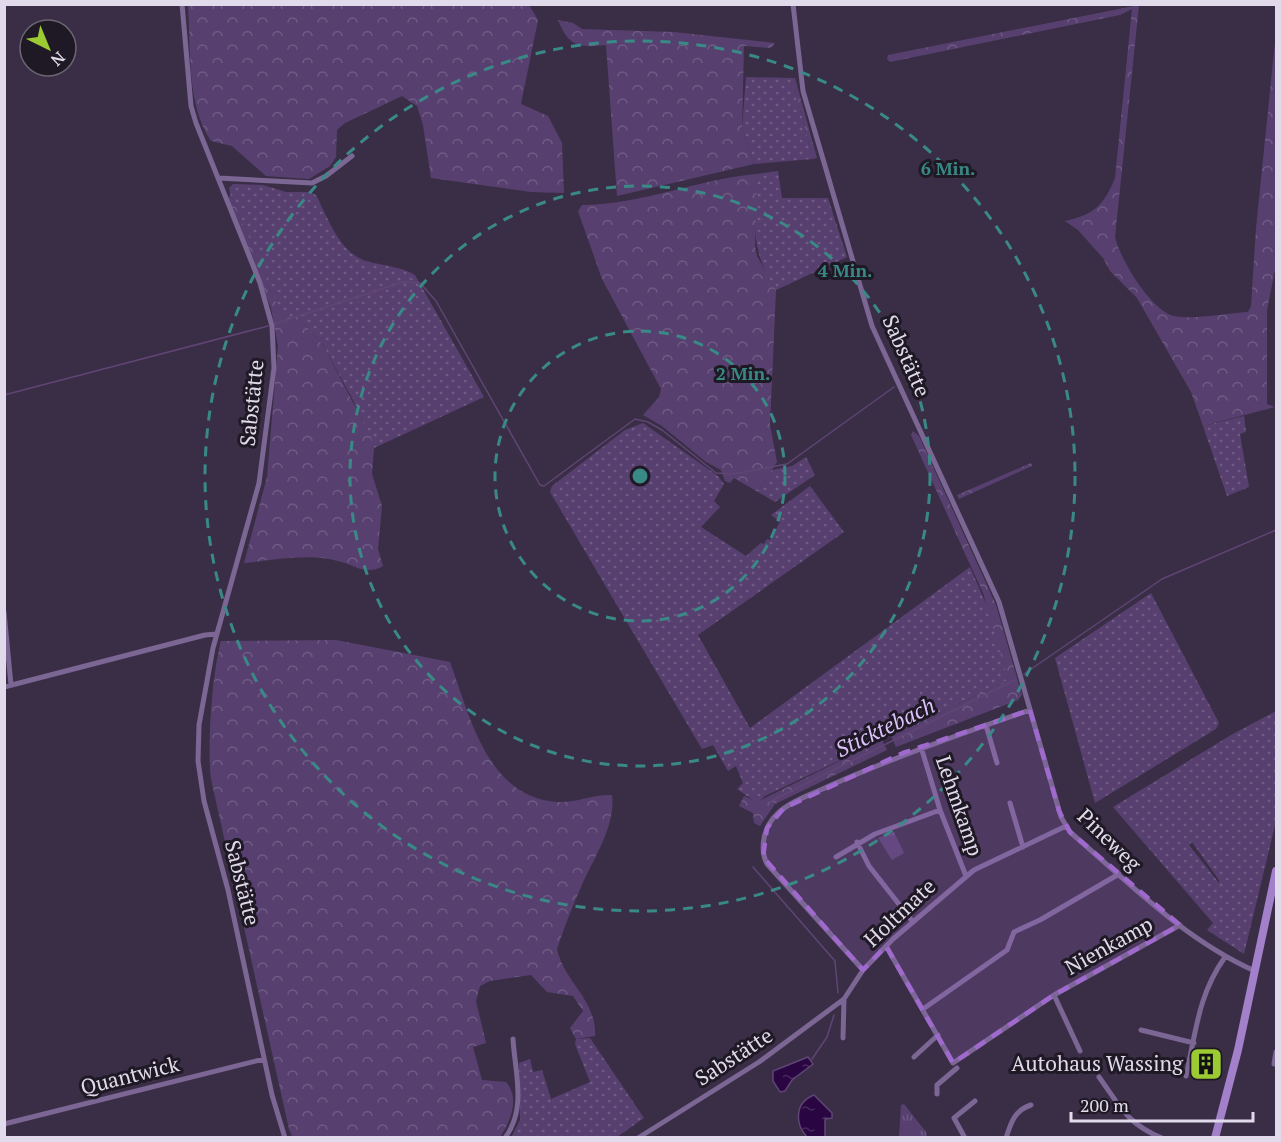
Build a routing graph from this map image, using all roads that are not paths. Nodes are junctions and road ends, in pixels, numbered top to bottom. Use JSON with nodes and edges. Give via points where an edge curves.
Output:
{"nodes":[{"id":1,"x":182,"y":4,"type":"edge"},
{"id":2,"x":793,"y":4,"type":"edge"},
{"id":3,"x":352,"y":156,"type":"dead end"},
{"id":4,"x":218,"y":178,"type":"junction"},
{"id":5,"x":4,"y":612,"type":"edge"},
{"id":6,"x":217,"y":634,"type":"junction"},
{"id":7,"x":1020,"y":674,"type":"joint"},
{"id":8,"x":8,"y":686,"type":"edge"},
{"id":9,"x":1030,"y":710,"type":"junction"},
{"id":10,"x":986,"y":725,"type":"junction"},
{"id":11,"x":921,"y":747,"type":"junction"},
{"id":12,"x":997,"y":764,"type":"dead end"},
{"id":13,"x":1010,"y":803,"type":"dead end"},
{"id":14,"x":940,"y":810,"type":"junction"},
{"id":15,"x":1066,"y":826,"type":"junction"},
{"id":16,"x":857,"y":842,"type":"junction"},
{"id":17,"x":1023,"y":846,"type":"junction"},
{"id":18,"x":836,"y":857,"type":"dead end"},
{"id":19,"x":1276,"y":870,"type":"edge"},
{"id":20,"x":1119,"y":874,"type":"junction"},
{"id":21,"x":966,"y":876,"type":"junction"},
{"id":22,"x":1275,"y":880,"type":"edge"},
{"id":23,"x":913,"y":922,"type":"junction"},
{"id":24,"x":1180,"y":925,"type":"junction"},
{"id":25,"x":886,"y":946,"type":"junction"},
{"id":26,"x":1225,"y":957,"type":"junction"},
{"id":27,"x":863,"y":970,"type":"junction"},
{"id":28,"x":1255,"y":971,"type":"junction"},
{"id":29,"x":1054,"y":996,"type":"junction"},
{"id":30,"x":844,"y":999,"type":"junction"},
{"id":31,"x":923,"y":1009,"type":"junction"},
{"id":32,"x":1141,"y":1030,"type":"dead end"},
{"id":33,"x":938,"y":1035,"type":"junction"},
{"id":34,"x":843,"y":1038,"type":"dead end"},
{"id":35,"x":513,"y":1039,"type":"dead end"},
{"id":36,"x":1194,"y":1043,"type":"junction"},
{"id":37,"x":1080,"y":1051,"type":"dead end"},
{"id":38,"x":1276,"y":1052,"type":"edge"},
{"id":39,"x":914,"y":1057,"type":"dead end"},
{"id":40,"x":264,"y":1059,"type":"junction"},
{"id":41,"x":1274,"y":1064,"type":"dead end"},
{"id":42,"x":956,"y":1068,"type":"junction"},
{"id":43,"x":1186,"y":1076,"type":"dead end"},
{"id":44,"x":1099,"y":1077,"type":"dead end"},
{"id":45,"x":937,"y":1094,"type":"dead end"},
{"id":46,"x":975,"y":1101,"type":"dead end"},
{"id":47,"x":1031,"y":1105,"type":"dead end"},
{"id":48,"x":4,"y":1124,"type":"edge"},
{"id":49,"x":285,"y":1137,"type":"edge"},
{"id":50,"x":505,"y":1137,"type":"edge"},
{"id":51,"x":638,"y":1137,"type":"edge"},
{"id":52,"x":965,"y":1137,"type":"edge"},
{"id":53,"x":1006,"y":1137,"type":"edge"},
{"id":54,"x":1162,"y":1137,"type":"edge"},
{"id":55,"x":1215,"y":1137,"type":"edge"}],
"edges":[{"from":1,"to":4,"type":"street","name":"Sabstätte","via":[[191,106]]},
{"from":2,"to":7,"type":"street","name":"Sabstätte","via":[[803,91],[872,326],[992,585]]},
{"from":3,"to":4,"type":"street","via":[[312,183]]},
{"from":4,"to":6,"type":"street","name":"Sabstätte","via":[[267,307],[274,368],[259,483]]},
{"from":5,"to":8,"type":"street"},
{"from":6,"to":8,"type":"street"},
{"from":6,"to":40,"type":"street","name":"Sabstätte","via":[[199,725],[199,779],[228,890]]},
{"from":7,"to":9,"type":"street","name":"Pineweg"},
{"from":9,"to":10,"type":"street"},
{"from":9,"to":15,"type":"street","name":"Pineweg"},
{"from":10,"to":11,"type":"street"},
{"from":10,"to":12,"type":"street"},
{"from":11,"to":14,"type":"street","name":"Lehmkamp"},
{"from":11,"to":27,"type":"street","via":[[784,808],[771,820],[763,846],[767,864]]},
{"from":13,"to":17,"type":"street"},
{"from":14,"to":16,"type":"street"},
{"from":14,"to":21,"type":"street","name":"Lehmkamp"},
{"from":15,"to":17,"type":"street","name":"Holtmate"},
{"from":15,"to":20,"type":"street","name":"Pineweg"},
{"from":16,"to":18,"type":"street"},
{"from":16,"to":23,"type":"street","via":[[869,866]]},
{"from":17,"to":21,"type":"street","name":"Holtmate"},
{"from":19,"to":22,"type":"main road"},
{"from":20,"to":24,"type":"street","name":"Pineweg"},
{"from":20,"to":31,"type":"street","via":[[1014,932],[1007,950]]},
{"from":21,"to":23,"type":"street","name":"Holtmate"},
{"from":22,"to":28,"type":"main road"},
{"from":23,"to":25,"type":"street","name":"Holtmate"},
{"from":24,"to":26,"type":"street","name":"Pineweg"},
{"from":24,"to":29,"type":"street","name":"Nienkamp"},
{"from":25,"to":27,"type":"street","name":"Holtmate"},
{"from":25,"to":31,"type":"street"},
{"from":26,"to":28,"type":"street","name":"Pineweg"},
{"from":26,"to":36,"type":"street","via":[[1207,985]]},
{"from":27,"to":30,"type":"street","name":"Holtmate"},
{"from":28,"to":55,"type":"main road"},
{"from":29,"to":37,"type":"street","name":"Nienkamp"},
{"from":29,"to":42,"type":"street","name":"Nienkamp"},
{"from":30,"to":34,"type":"street"},
{"from":30,"to":51,"type":"street","name":"Sabstätte","via":[[759,1062]]},
{"from":31,"to":33,"type":"street"},
{"from":32,"to":36,"type":"street"},
{"from":33,"to":39,"type":"street"},
{"from":33,"to":42,"type":"street"},
{"from":35,"to":50,"type":"street","via":[[519,1107]]},
{"from":36,"to":43,"type":"street"},
{"from":38,"to":41,"type":"street"},
{"from":40,"to":48,"type":"street","name":"Quantwick"},
{"from":40,"to":49,"type":"street","name":"Sabstätte"},
{"from":42,"to":45,"type":"street","name":"Nienkamp","via":[[937,1085]]},
{"from":44,"to":54,"type":"street","via":[[1131,1121]]},
{"from":46,"to":52,"type":"street","via":[[954,1118]]},
{"from":47,"to":53,"type":"street","via":[[1021,1108],[1013,1118]]}]}
